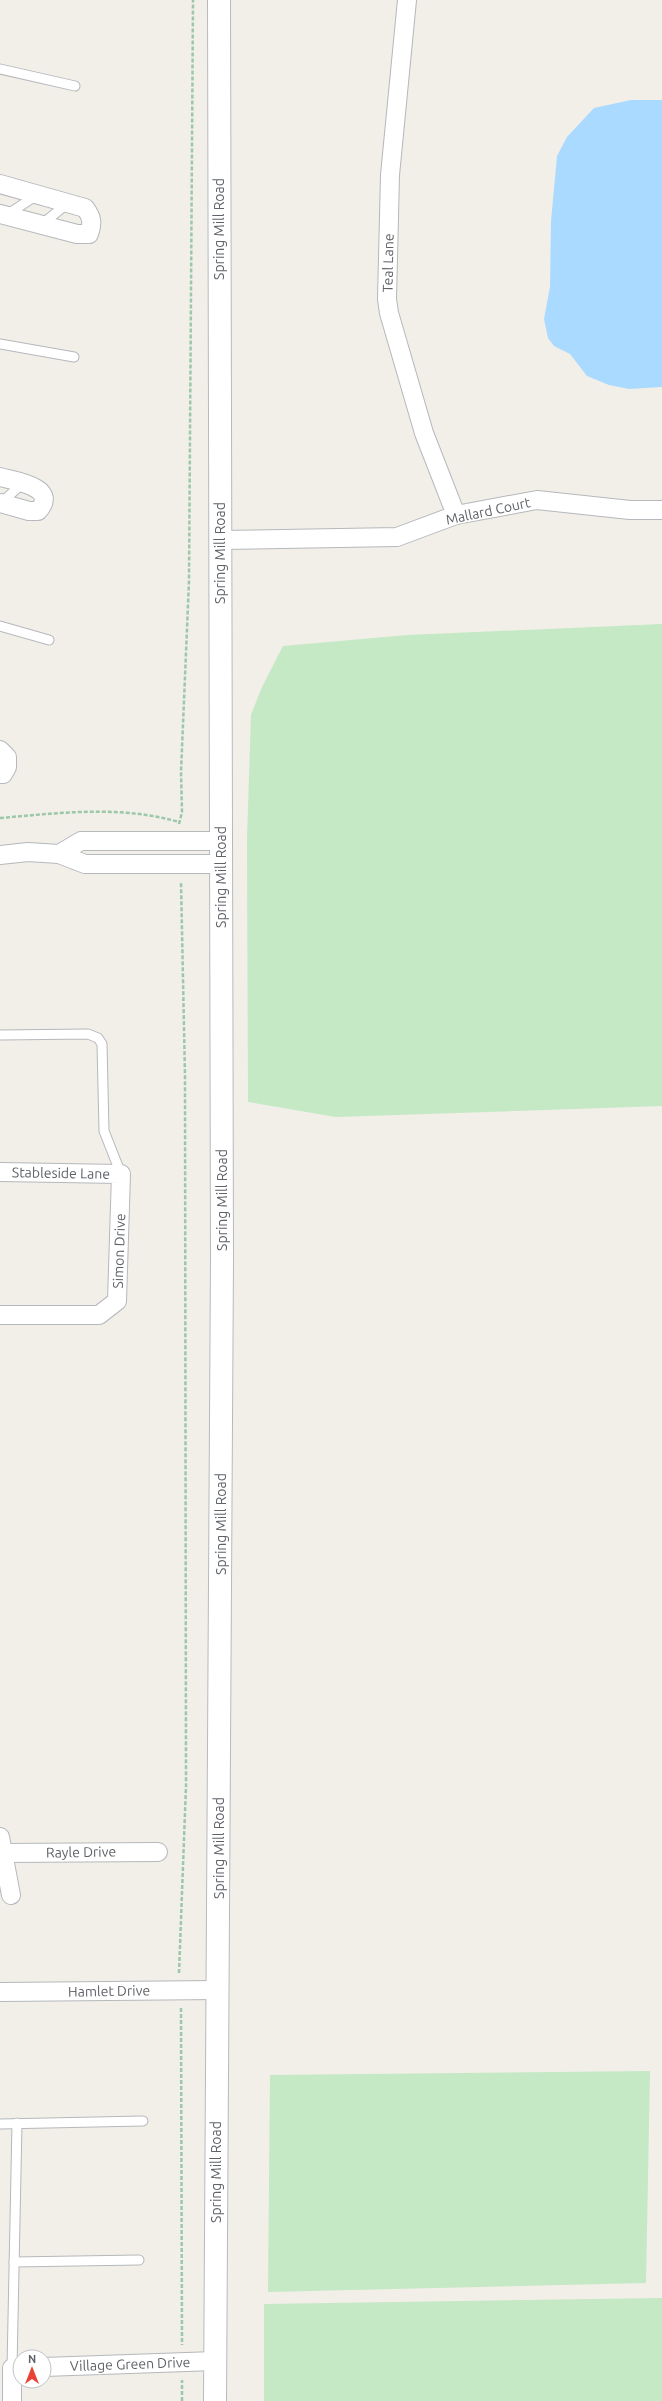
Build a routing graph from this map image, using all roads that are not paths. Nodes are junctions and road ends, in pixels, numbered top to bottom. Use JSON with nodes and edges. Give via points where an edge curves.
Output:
{"nodes":[{"id":1,"x":219,"y":0,"type":"edge"},
{"id":2,"x":407,"y":0,"type":"edge"},
{"id":3,"x":0,"y":69,"type":"edge"},
{"id":4,"x":75,"y":86,"type":"dead end"},
{"id":5,"x":0,"y":184,"type":"edge"},
{"id":6,"x":38,"y":195,"type":"junction"},
{"id":7,"x":68,"y":203,"type":"junction"},
{"id":8,"x":3,"y":215,"type":"edge"},
{"id":9,"x":41,"y":225,"type":"junction"},
{"id":10,"x":0,"y":344,"type":"edge"},
{"id":11,"x":74,"y":357,"type":"dead end"},
{"id":12,"x":0,"y":477,"type":"edge"},
{"id":13,"x":23,"y":484,"type":"junction"},
{"id":14,"x":0,"y":503,"type":"edge"},
{"id":15,"x":662,"y":510,"type":"edge"},
{"id":16,"x":456,"y":515,"type":"junction"},
{"id":17,"x":220,"y":540,"type":"junction"},
{"id":18,"x":0,"y":626,"type":"edge"},
{"id":19,"x":49,"y":640,"type":"dead end"},
{"id":20,"x":0,"y":750,"type":"edge"},
{"id":21,"x":0,"y":774,"type":"edge"},
{"id":22,"x":221,"y":841,"type":"junction"},
{"id":23,"x":59,"y":854,"type":"junction"},
{"id":24,"x":0,"y":855,"type":"edge"},
{"id":25,"x":220,"y":864,"type":"junction"},
{"id":26,"x":0,"y":1035,"type":"edge"},
{"id":27,"x":0,"y":1172,"type":"edge"},
{"id":28,"x":121,"y":1174,"type":"junction"},
{"id":29,"x":0,"y":1315,"type":"edge"},
{"id":30,"x":2,"y":1845,"type":"edge"},
{"id":31,"x":158,"y":1852,"type":"dead end"},
{"id":32,"x":11,"y":1895,"type":"dead end"},
{"id":33,"x":218,"y":1990,"type":"junction"},
{"id":34,"x":0,"y":1992,"type":"edge"},
{"id":35,"x":144,"y":2121,"type":"dead end"},
{"id":36,"x":17,"y":2123,"type":"junction"},
{"id":37,"x":0,"y":2124,"type":"edge"},
{"id":38,"x":139,"y":2260,"type":"dead end"},
{"id":39,"x":14,"y":2262,"type":"junction"},
{"id":40,"x":215,"y":2362,"type":"junction"},
{"id":41,"x":52,"y":2367,"type":"edge"},
{"id":42,"x":11,"y":2368,"type":"edge"},
{"id":43,"x":12,"y":2401,"type":"edge"},
{"id":44,"x":215,"y":2401,"type":"edge"}],
"edges":[{"from":1,"to":17,"type":"street","name":"Spring Mill Road"},
{"from":2,"to":16,"type":"street","name":"Teal Lane","via":[[390,175],[387,299],[424,432]]},
{"from":3,"to":4,"type":"lane"},
{"from":5,"to":6,"type":"street"},
{"from":6,"to":7,"type":"street"},
{"from":6,"to":8,"type":"lane"},
{"from":7,"to":9,"type":"lane"},
{"from":7,"to":9,"type":"street","via":[[85,208],[90,215],[93,224],[88,234],[77,234]]},
{"from":8,"to":9,"type":"street"},
{"from":10,"to":11,"type":"lane"},
{"from":12,"to":13,"type":"street"},
{"from":13,"to":14,"type":"lane"},
{"from":13,"to":14,"type":"street","via":[[38,487],[42,492],[42,507],[38,511]]},
{"from":15,"to":16,"type":"street","name":"Mallard Court","via":[[630,510],[537,500]]},
{"from":16,"to":17,"type":"street","name":"Mallard Court","via":[[397,537]]},
{"from":17,"to":22,"type":"street","name":"Spring Mill Road"},
{"from":18,"to":19,"type":"lane"},
{"from":20,"to":21,"type":"street","via":[[7,757],[7,767],[3,774]]},
{"from":22,"to":23,"type":"street","via":[[81,841]]},
{"from":22,"to":25,"type":"street","name":"Spring Mill Road"},
{"from":23,"to":24,"type":"street","via":[[28,852]]},
{"from":23,"to":25,"type":"street","via":[[85,864]]},
{"from":25,"to":33,"type":"street","name":"Spring Mill Road","via":[[222,1258]]},
{"from":26,"to":28,"type":"lane","via":[[88,1034],[98,1038],[102,1044],[104,1131]]},
{"from":27,"to":28,"type":"street","name":"Stableside Lane"},
{"from":28,"to":29,"type":"street","name":"Simon Drive","via":[[117,1301],[99,1315]]},
{"from":30,"to":31,"type":"street","name":"Rayle Drive"},
{"from":30,"to":32,"type":"street"},
{"from":33,"to":34,"type":"street","name":"Hamlet Drive"},
{"from":33,"to":40,"type":"street","name":"Spring Mill Road"},
{"from":35,"to":36,"type":"lane"},
{"from":36,"to":37,"type":"lane"},
{"from":36,"to":39,"type":"lane"},
{"from":38,"to":39,"type":"lane"},
{"from":39,"to":42,"type":"lane"},
{"from":40,"to":41,"type":"street","name":"Village Green Drive"},
{"from":40,"to":44,"type":"street","name":"Spring Mill Road"},
{"from":42,"to":43,"type":"street"}]}
